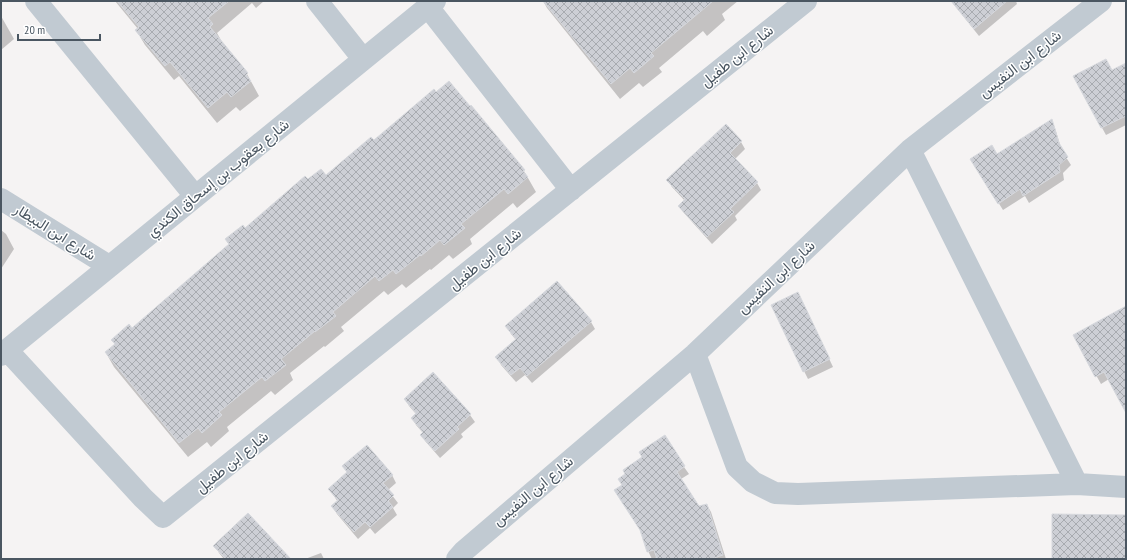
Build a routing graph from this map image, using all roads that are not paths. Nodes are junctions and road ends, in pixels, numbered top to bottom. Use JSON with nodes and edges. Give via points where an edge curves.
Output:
{"nodes":[{"id":1,"x":36,"y":1,"type":"edge"},
{"id":2,"x":317,"y":1,"type":"edge"},
{"id":3,"x":806,"y":1,"type":"edge"},
{"id":4,"x":1101,"y":1,"type":"edge"},
{"id":5,"x":431,"y":4,"type":"edge"},
{"id":6,"x":363,"y":59,"type":"junction"},
{"id":7,"x":910,"y":150,"type":"junction"},
{"id":8,"x":571,"y":190,"type":"junction"},
{"id":9,"x":195,"y":196,"type":"junction"},
{"id":10,"x":1,"y":199,"type":"edge"},
{"id":11,"x":109,"y":266,"type":"junction"},
{"id":12,"x":4,"y":352,"type":"edge"},
{"id":13,"x":695,"y":354,"type":"junction"},
{"id":14,"x":1078,"y":484,"type":"junction"},
{"id":15,"x":1126,"y":487,"type":"edge"},
{"id":16,"x":457,"y":559,"type":"edge"}],
"edges":[{"from":1,"to":9,"type":"street"},
{"from":2,"to":6,"type":"street"},
{"from":3,"to":8,"type":"street","name":"شارع ابن طفيل"},
{"from":4,"to":7,"type":"street","name":"شارع ابن النفيس"},
{"from":5,"to":6,"type":"street","name":"شارع يعقوب بن إسحاق الكندي"},
{"from":5,"to":8,"type":"street"},
{"from":6,"to":9,"type":"street","name":"شارع يعقوب بن إسحاق الكندي"},
{"from":7,"to":13,"type":"street","name":"شارع ابن النفيس"},
{"from":7,"to":14,"type":"street"},
{"from":8,"to":12,"type":"street","name":"شارع ابن طفيل","via":[[163,518]]},
{"from":9,"to":11,"type":"street","name":"شارع يعقوب بن إسحاق الكندي"},
{"from":10,"to":11,"type":"street","name":"شارع ابن البيطار"},
{"from":11,"to":12,"type":"street","name":"شارع يعقوب بن إسحاق الكندي"},
{"from":13,"to":14,"type":"street","via":[[737,467],[753,482],[775,493]]},
{"from":13,"to":16,"type":"street","name":"شارع ابن النفيس","via":[[464,550]]},
{"from":14,"to":15,"type":"street"}]}
